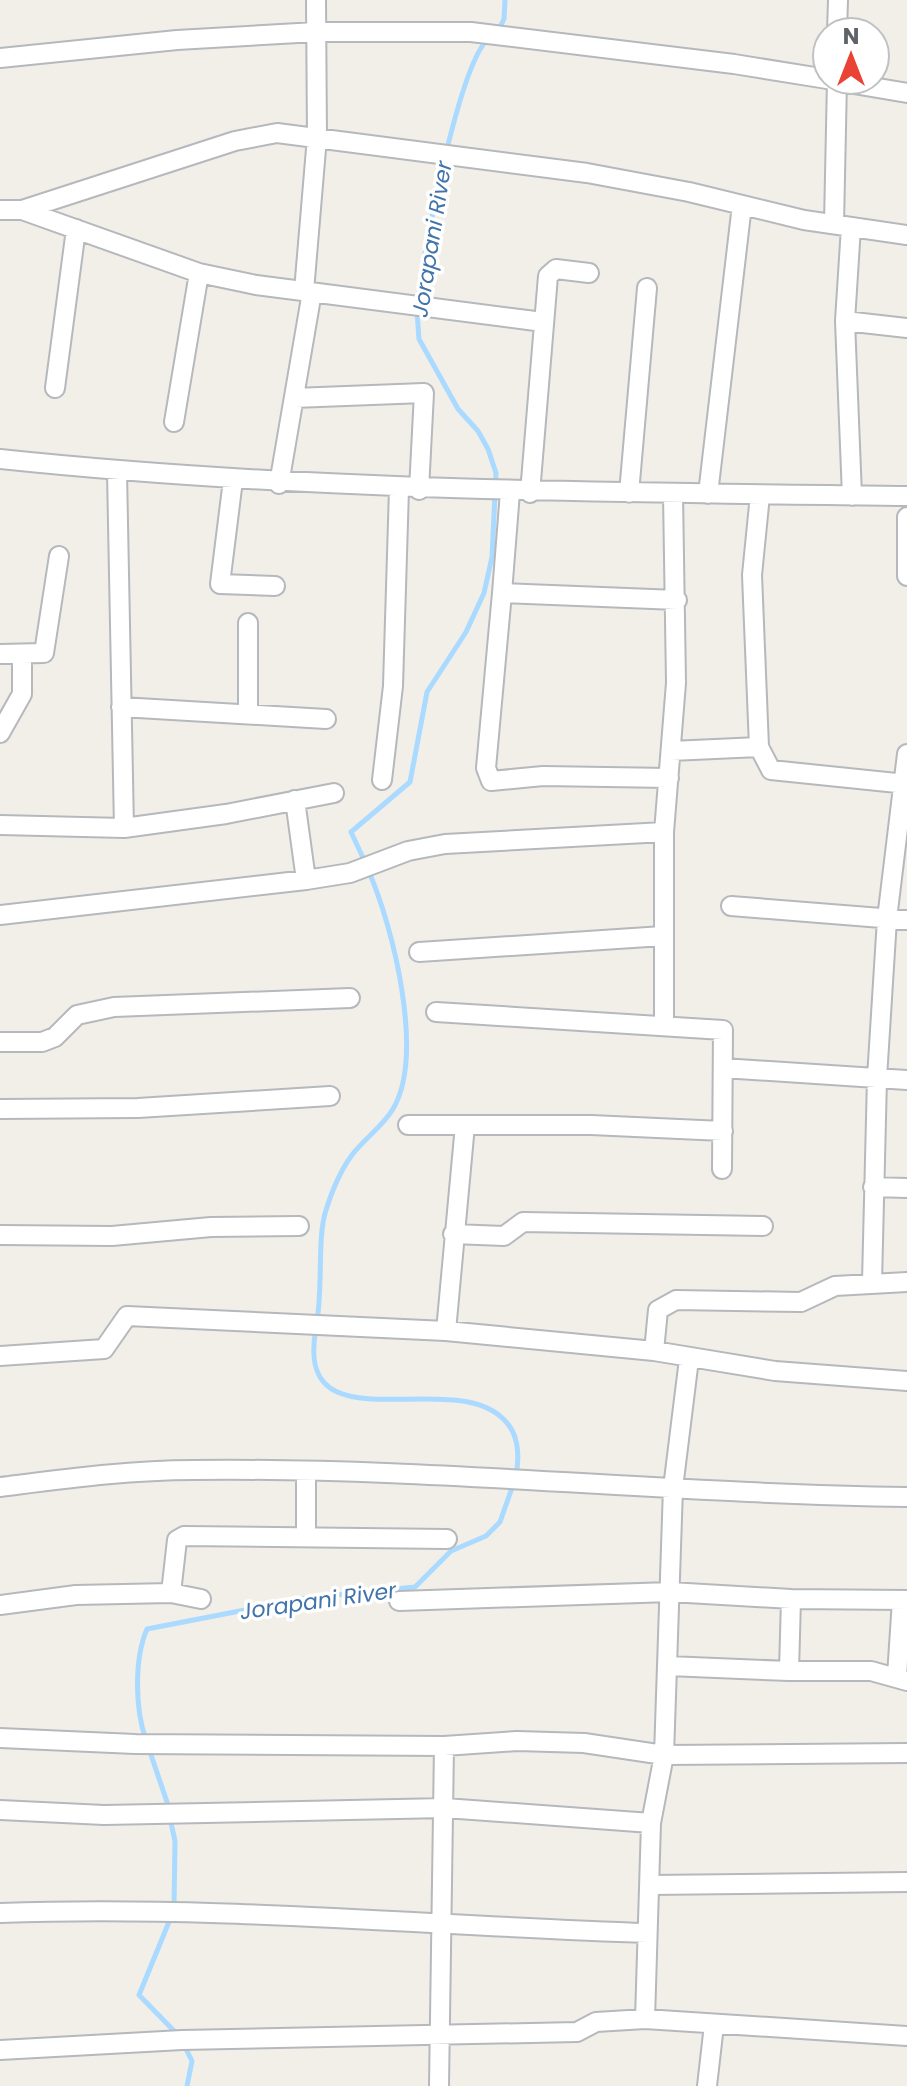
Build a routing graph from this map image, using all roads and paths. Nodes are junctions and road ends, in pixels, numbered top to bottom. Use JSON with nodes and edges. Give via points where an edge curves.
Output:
{"nodes":[{"id":1,"x":316,"y":0,"type":"edge"},
{"id":2,"x":316,"y":32,"type":"junction"},
{"id":3,"x":0,"y":58,"type":"edge"},
{"id":4,"x":811,"y":76,"type":"edge"},
{"id":5,"x":834,"y":96,"type":"edge"},
{"id":6,"x":317,"y":137,"type":"junction"},
{"id":7,"x":742,"y":205,"type":"junction"},
{"id":8,"x":0,"y":210,"type":"edge"},
{"id":9,"x":22,"y":210,"type":"junction"},
{"id":10,"x":843,"y":226,"type":"junction"},
{"id":11,"x":76,"y":229,"type":"junction"},
{"id":12,"x":907,"y":235,"type":"edge"},
{"id":13,"x":199,"y":273,"type":"junction"},
{"id":14,"x":589,"y":273,"type":"dead end"},
{"id":15,"x":647,"y":288,"type":"dead end"},
{"id":16,"x":308,"y":291,"type":"junction"},
{"id":17,"x":845,"y":321,"type":"junction"},
{"id":18,"x":543,"y":322,"type":"junction"},
{"id":19,"x":907,"y":328,"type":"edge"},
{"id":20,"x":55,"y":388,"type":"dead end"},
{"id":21,"x":294,"y":398,"type":"junction"},
{"id":22,"x":174,"y":422,"type":"dead end"},
{"id":23,"x":0,"y":459,"type":"edge"},
{"id":24,"x":117,"y":472,"type":"junction"},
{"id":25,"x":233,"y":480,"type":"junction"},
{"id":26,"x":279,"y":484,"type":"junction"},
{"id":27,"x":399,"y":489,"type":"junction"},
{"id":28,"x":419,"y":490,"type":"junction"},
{"id":29,"x":506,"y":492,"type":"junction"},
{"id":30,"x":530,"y":493,"type":"junction"},
{"id":31,"x":629,"y":493,"type":"junction"},
{"id":32,"x":673,"y":494,"type":"junction"},
{"id":33,"x":708,"y":494,"type":"junction"},
{"id":34,"x":760,"y":495,"type":"junction"},
{"id":35,"x":852,"y":496,"type":"junction"},
{"id":36,"x":907,"y":496,"type":"edge"},
{"id":37,"x":907,"y":517,"type":"edge"},
{"id":38,"x":59,"y":556,"type":"dead end"},
{"id":39,"x":907,"y":558,"type":"edge"},
{"id":40,"x":907,"y":576,"type":"edge"},
{"id":41,"x":275,"y":586,"type":"dead end"},
{"id":42,"x":502,"y":593,"type":"junction"},
{"id":43,"x":677,"y":600,"type":"junction"},
{"id":44,"x":248,"y":623,"type":"dead end"},
{"id":45,"x":0,"y":654,"type":"edge"},
{"id":46,"x":22,"y":654,"type":"junction"},
{"id":47,"x":121,"y":707,"type":"junction"},
{"id":48,"x":248,"y":714,"type":"junction"},
{"id":49,"x":326,"y":719,"type":"dead end"},
{"id":50,"x":0,"y":733,"type":"edge"},
{"id":51,"x":759,"y":747,"type":"junction"},
{"id":52,"x":671,"y":751,"type":"junction"},
{"id":53,"x":907,"y":754,"type":"edge"},
{"id":54,"x":669,"y":778,"type":"junction"},
{"id":55,"x":382,"y":780,"type":"dead end"},
{"id":56,"x":906,"y":784,"type":"edge"},
{"id":57,"x":334,"y":793,"type":"dead end"},
{"id":58,"x":295,"y":800,"type":"junction"},
{"id":59,"x":0,"y":825,"type":"edge"},
{"id":60,"x":124,"y":828,"type":"junction"},
{"id":61,"x":664,"y":832,"type":"junction"},
{"id":62,"x":306,"y":880,"type":"junction"},
{"id":63,"x":731,"y":906,"type":"dead end"},
{"id":64,"x":0,"y":915,"type":"edge"},
{"id":65,"x":887,"y":919,"type":"junction"},
{"id":66,"x":907,"y":920,"type":"edge"},
{"id":67,"x":663,"y":936,"type":"junction"},
{"id":68,"x":419,"y":952,"type":"dead end"},
{"id":69,"x":350,"y":998,"type":"dead end"},
{"id":70,"x":436,"y":1012,"type":"dead end"},
{"id":71,"x":664,"y":1026,"type":"junction"},
{"id":72,"x":0,"y":1042,"type":"edge"},
{"id":73,"x":723,"y":1068,"type":"junction"},
{"id":74,"x":877,"y":1078,"type":"junction"},
{"id":75,"x":907,"y":1080,"type":"edge"},
{"id":76,"x":330,"y":1096,"type":"dead end"},
{"id":77,"x":0,"y":1109,"type":"edge"},
{"id":78,"x":408,"y":1125,"type":"dead end"},
{"id":79,"x":465,"y":1125,"type":"junction"},
{"id":80,"x":723,"y":1131,"type":"junction"},
{"id":81,"x":722,"y":1169,"type":"dead end"},
{"id":82,"x":873,"y":1187,"type":"junction"},
{"id":83,"x":907,"y":1188,"type":"edge"},
{"id":84,"x":299,"y":1226,"type":"dead end"},
{"id":85,"x":763,"y":1226,"type":"dead end"},
{"id":86,"x":453,"y":1234,"type":"junction"},
{"id":87,"x":0,"y":1235,"type":"edge"},
{"id":88,"x":872,"y":1282,"type":"junction"},
{"id":89,"x":907,"y":1282,"type":"edge"},
{"id":90,"x":446,"y":1331,"type":"junction"},
{"id":91,"x":654,"y":1351,"type":"junction"},
{"id":92,"x":0,"y":1356,"type":"edge"},
{"id":93,"x":689,"y":1359,"type":"junction"},
{"id":94,"x":907,"y":1381,"type":"edge"},
{"id":95,"x":306,"y":1471,"type":"junction"},
{"id":96,"x":0,"y":1487,"type":"edge"},
{"id":97,"x":673,"y":1488,"type":"junction"},
{"id":98,"x":907,"y":1497,"type":"edge"},
{"id":99,"x":306,"y":1536,"type":"junction"},
{"id":100,"x":447,"y":1539,"type":"dead end"},
{"id":101,"x":670,"y":1592,"type":"junction"},
{"id":102,"x":171,"y":1593,"type":"junction"},
{"id":103,"x":201,"y":1599,"type":"dead end"},
{"id":104,"x":791,"y":1599,"type":"junction"},
{"id":105,"x":904,"y":1600,"type":"edge"},
{"id":106,"x":399,"y":1601,"type":"dead end"},
{"id":107,"x":0,"y":1605,"type":"edge"},
{"id":108,"x":668,"y":1666,"type":"junction"},
{"id":109,"x":789,"y":1671,"type":"junction"},
{"id":110,"x":902,"y":1678,"type":"edge"},
{"id":111,"x":0,"y":1738,"type":"edge"},
{"id":112,"x":444,"y":1746,"type":"junction"},
{"id":113,"x":907,"y":1753,"type":"edge"},
{"id":114,"x":664,"y":1755,"type":"junction"},
{"id":115,"x":445,"y":1808,"type":"junction"},
{"id":116,"x":0,"y":1810,"type":"edge"},
{"id":117,"x":651,"y":1823,"type":"junction"},
{"id":118,"x":907,"y":1882,"type":"edge"},
{"id":119,"x":651,"y":1885,"type":"junction"},
{"id":120,"x":0,"y":1913,"type":"edge"},
{"id":121,"x":439,"y":1926,"type":"junction"},
{"id":122,"x":647,"y":1933,"type":"junction"},
{"id":123,"x":645,"y":2019,"type":"junction"},
{"id":124,"x":714,"y":2025,"type":"junction"},
{"id":125,"x":439,"y":2035,"type":"junction"},
{"id":126,"x":907,"y":2036,"type":"edge"},
{"id":127,"x":0,"y":2050,"type":"edge"},
{"id":128,"x":439,"y":2086,"type":"edge"},
{"id":129,"x":707,"y":2086,"type":"edge"}],
"edges":[{"from":1,"to":2,"type":"street"},
{"from":2,"to":3,"type":"street"},
{"from":2,"to":4,"type":"street","via":[[471,32]]},
{"from":2,"to":6,"type":"street"},
{"from":5,"to":10,"type":"street"},
{"from":6,"to":7,"type":"street","via":[[587,173]]},
{"from":6,"to":9,"type":"street","via":[[260,135]]},
{"from":6,"to":16,"type":"street"},
{"from":7,"to":10,"type":"street"},
{"from":7,"to":33,"type":"street"},
{"from":8,"to":9,"type":"street"},
{"from":9,"to":11,"type":"street"},
{"from":10,"to":12,"type":"street"},
{"from":10,"to":17,"type":"street"},
{"from":11,"to":13,"type":"street"},
{"from":11,"to":20,"type":"street"},
{"from":13,"to":16,"type":"street"},
{"from":13,"to":22,"type":"street"},
{"from":14,"to":18,"type":"street","via":[[551,272]]},
{"from":15,"to":31,"type":"street"},
{"from":16,"to":18,"type":"street"},
{"from":16,"to":21,"type":"street"},
{"from":17,"to":19,"type":"street"},
{"from":17,"to":35,"type":"street"},
{"from":18,"to":30,"type":"street"},
{"from":21,"to":26,"type":"street"},
{"from":21,"to":28,"type":"street","via":[[424,393]]},
{"from":23,"to":24,"type":"street"},
{"from":24,"to":25,"type":"street"},
{"from":24,"to":47,"type":"street"},
{"from":25,"to":26,"type":"street"},
{"from":25,"to":41,"type":"street","via":[[220,584]]},
{"from":26,"to":27,"type":"street"},
{"from":27,"to":28,"type":"street"},
{"from":27,"to":55,"type":"street","via":[[393,686]]},
{"from":28,"to":29,"type":"street"},
{"from":29,"to":30,"type":"street"},
{"from":29,"to":42,"type":"street"},
{"from":30,"to":31,"type":"street"},
{"from":31,"to":32,"type":"street"},
{"from":32,"to":33,"type":"street"},
{"from":32,"to":43,"type":"street"},
{"from":33,"to":34,"type":"street"},
{"from":34,"to":35,"type":"street"},
{"from":34,"to":51,"type":"street","via":[[752,575]]},
{"from":35,"to":36,"type":"street"},
{"from":37,"to":39,"type":"street"},
{"from":38,"to":46,"type":"street","via":[[44,653]]},
{"from":39,"to":40,"type":"street"},
{"from":42,"to":43,"type":"street"},
{"from":42,"to":54,"type":"street","via":[[486,768],[491,781],[543,776]]},
{"from":43,"to":52,"type":"street"},
{"from":44,"to":48,"type":"street"},
{"from":45,"to":46,"type":"street"},
{"from":46,"to":50,"type":"street","via":[[22,694]]},
{"from":47,"to":48,"type":"street"},
{"from":47,"to":60,"type":"street"},
{"from":48,"to":49,"type":"street"},
{"from":51,"to":52,"type":"street"},
{"from":51,"to":56,"type":"street","via":[[771,770]]},
{"from":52,"to":54,"type":"street"},
{"from":53,"to":56,"type":"street"},
{"from":54,"to":61,"type":"street"},
{"from":56,"to":65,"type":"street"},
{"from":57,"to":58,"type":"street"},
{"from":58,"to":60,"type":"street"},
{"from":58,"to":62,"type":"street"},
{"from":59,"to":60,"type":"street"},
{"from":61,"to":62,"type":"street","via":[[445,844],[350,873]]},
{"from":61,"to":67,"type":"street"},
{"from":62,"to":64,"type":"street"},
{"from":63,"to":65,"type":"street"},
{"from":65,"to":66,"type":"street"},
{"from":65,"to":74,"type":"street"},
{"from":67,"to":68,"type":"street"},
{"from":67,"to":71,"type":"street"},
{"from":69,"to":72,"type":"street","via":[[114,1007],[77,1015],[42,1042]]},
{"from":70,"to":71,"type":"street"},
{"from":71,"to":73,"type":"street","via":[[723,1030]]},
{"from":73,"to":74,"type":"street"},
{"from":73,"to":80,"type":"street"},
{"from":74,"to":75,"type":"street"},
{"from":74,"to":82,"type":"street"},
{"from":76,"to":77,"type":"street","via":[[138,1108]]},
{"from":78,"to":79,"type":"street"},
{"from":79,"to":80,"type":"street"},
{"from":79,"to":86,"type":"street"},
{"from":80,"to":81,"type":"street"},
{"from":82,"to":83,"type":"street"},
{"from":82,"to":88,"type":"street"},
{"from":84,"to":87,"type":"street","via":[[112,1236]]},
{"from":85,"to":86,"type":"street","via":[[523,1222],[504,1236]]},
{"from":86,"to":90,"type":"street"},
{"from":88,"to":89,"type":"street"},
{"from":88,"to":91,"type":"street","via":[[835,1286],[801,1302],[665,1303],[655,1319]]},
{"from":90,"to":91,"type":"street"},
{"from":90,"to":92,"type":"street","via":[[127,1316],[104,1349]]},
{"from":91,"to":93,"type":"street"},
{"from":93,"to":94,"type":"street"},
{"from":93,"to":97,"type":"street"},
{"from":95,"to":96,"type":"street","via":[[190,1470]]},
{"from":95,"to":97,"type":"street"},
{"from":95,"to":99,"type":"street"},
{"from":97,"to":98,"type":"street"},
{"from":97,"to":101,"type":"street"},
{"from":99,"to":100,"type":"street"},
{"from":99,"to":102,"type":"street","via":[[184,1536],[174,1548]]},
{"from":101,"to":104,"type":"street"},
{"from":101,"to":106,"type":"street"},
{"from":101,"to":108,"type":"street"},
{"from":102,"to":103,"type":"street"},
{"from":102,"to":107,"type":"street","via":[[76,1595]]},
{"from":104,"to":105,"type":"street"},
{"from":104,"to":109,"type":"street"},
{"from":105,"to":110,"type":"street"},
{"from":108,"to":109,"type":"street"},
{"from":108,"to":114,"type":"street"},
{"from":109,"to":110,"type":"street","via":[[871,1671]]},
{"from":111,"to":112,"type":"street"},
{"from":112,"to":114,"type":"street","via":[[584,1743]]},
{"from":112,"to":115,"type":"street"},
{"from":113,"to":114,"type":"street"},
{"from":114,"to":117,"type":"street"},
{"from":115,"to":116,"type":"street","via":[[131,1814]]},
{"from":115,"to":117,"type":"street"},
{"from":115,"to":121,"type":"street"},
{"from":117,"to":119,"type":"street"},
{"from":118,"to":119,"type":"street"},
{"from":119,"to":122,"type":"street"},
{"from":120,"to":121,"type":"street","via":[[175,1910]]},
{"from":121,"to":122,"type":"street"},
{"from":121,"to":125,"type":"street"},
{"from":122,"to":123,"type":"street"},
{"from":123,"to":124,"type":"street"},
{"from":123,"to":125,"type":"street","via":[[596,2022],[577,2032]]},
{"from":124,"to":126,"type":"street"},
{"from":124,"to":129,"type":"street"},
{"from":125,"to":127,"type":"street"},
{"from":125,"to":128,"type":"street"}]}
